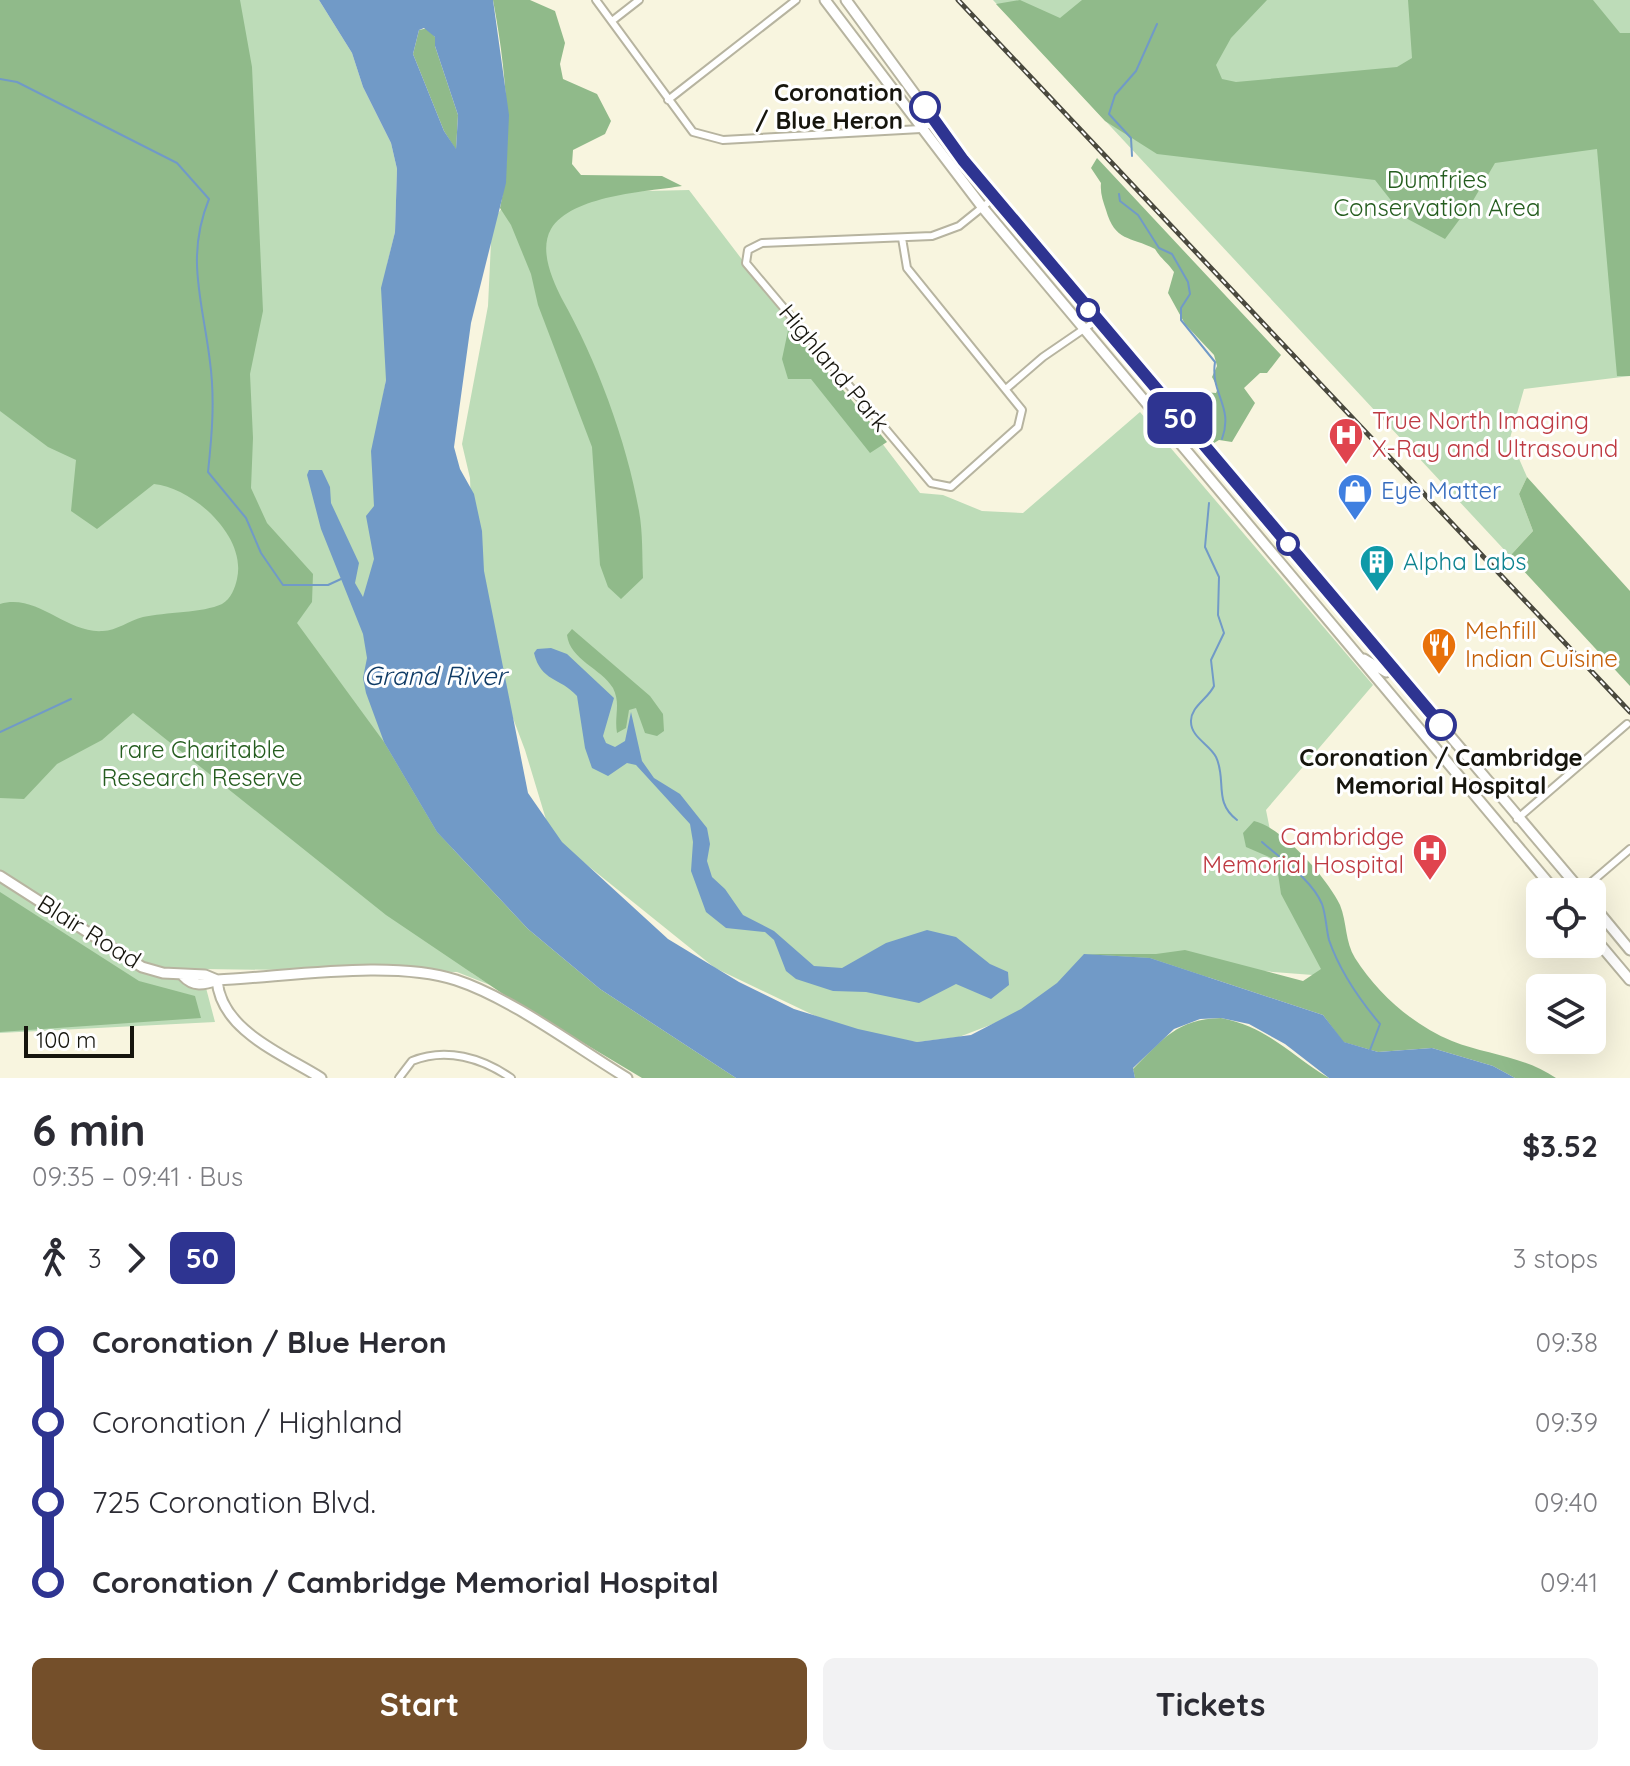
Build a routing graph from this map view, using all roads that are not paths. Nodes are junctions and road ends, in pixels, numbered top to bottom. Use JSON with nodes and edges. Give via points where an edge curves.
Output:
{"nodes":[{"id":1,"x":596,"y":0,"type":"edge"},
{"id":2,"x":639,"y":0,"type":"edge"},
{"id":3,"x":796,"y":0,"type":"edge"},
{"id":4,"x":825,"y":0,"type":"edge"},
{"id":5,"x":846,"y":0,"type":"edge"},
{"id":6,"x":612,"y":21,"type":"junction"},
{"id":7,"x":867,"y":28,"type":"junction"},
{"id":8,"x":854,"y":38,"type":"junction"},
{"id":9,"x":668,"y":100,"type":"junction"},
{"id":10,"x":935,"y":121,"type":"junction"},
{"id":11,"x":921,"y":129,"type":"junction"},
{"id":12,"x":995,"y":197,"type":"junction"},
{"id":13,"x":983,"y":208,"type":"junction"},
{"id":14,"x":902,"y":238,"type":"junction"},
{"id":15,"x":1097,"y":320,"type":"junction"},
{"id":16,"x":1083,"y":330,"type":"junction"},
{"id":17,"x":1007,"y":388,"type":"junction"},
{"id":18,"x":1188,"y":427,"type":"junction"},
{"id":19,"x":1175,"y":437,"type":"junction"},
{"id":20,"x":1361,"y":658,"type":"junction"},
{"id":21,"x":1393,"y":669,"type":"junction"},
{"id":22,"x":1627,"y":724,"type":"dead end"},
{"id":23,"x":1517,"y":819,"type":"junction"},
{"id":24,"x":1630,"y":849,"type":"edge"},
{"id":25,"x":0,"y":876,"type":"edge"},
{"id":26,"x":1544,"y":878,"type":"edge"},
{"id":27,"x":1569,"y":878,"type":"edge"},
{"id":28,"x":1597,"y":878,"type":"edge"},
{"id":29,"x":1606,"y":921,"type":"edge"},
{"id":30,"x":1630,"y":950,"type":"edge"},
{"id":31,"x":1606,"y":951,"type":"edge"},
{"id":32,"x":1629,"y":978,"type":"edge"},
{"id":33,"x":217,"y":980,"type":"junction"},
{"id":34,"x":321,"y":1078,"type":"edge"},
{"id":35,"x":399,"y":1078,"type":"edge"},
{"id":36,"x":511,"y":1078,"type":"edge"},
{"id":37,"x":627,"y":1078,"type":"edge"}],
"edges":[{"from":1,"to":6,"type":"street"},
{"from":2,"to":6,"type":"street"},
{"from":3,"to":9,"type":"street"},
{"from":4,"to":8,"type":"main road"},
{"from":5,"to":7,"type":"main road"},
{"from":6,"to":9,"type":"street"},
{"from":7,"to":8,"type":"main road"},
{"from":7,"to":10,"type":"main road"},
{"from":8,"to":11,"type":"main road"},
{"from":9,"to":11,"type":"street","via":[[693,132],[723,140]]},
{"from":10,"to":11,"type":"street"},
{"from":10,"to":12,"type":"main road"},
{"from":11,"to":13,"type":"main road"},
{"from":12,"to":13,"type":"street","name":"Highland Park"},
{"from":12,"to":15,"type":"main road"},
{"from":13,"to":14,"type":"street","name":"Highland Park","via":[[946,232]]},
{"from":13,"to":16,"type":"main road"},
{"from":14,"to":17,"type":"street","name":"Highland Park","via":[[907,268]]},
{"from":14,"to":17,"type":"street","name":"Highland Park","via":[[762,243],[748,250],[746,263],[931,483],[958,484],[1018,427],[1022,410]]},
{"from":15,"to":16,"type":"street"},
{"from":15,"to":18,"type":"main road"},
{"from":16,"to":17,"type":"street"},
{"from":16,"to":19,"type":"main road"},
{"from":18,"to":19,"type":"main road"},
{"from":18,"to":21,"type":"main road"},
{"from":19,"to":20,"type":"main road"},
{"from":20,"to":21,"type":"main road","via":[[1386,672]]},
{"from":20,"to":26,"type":"main road"},
{"from":21,"to":23,"type":"main road"},
{"from":22,"to":23,"type":"street"},
{"from":23,"to":27,"type":"main road"},
{"from":24,"to":28,"type":"street"},
{"from":25,"to":33,"type":"main road","name":"Blair Road","via":[[142,967],[183,976],[189,983]]},
{"from":29,"to":30,"type":"main road"},
{"from":31,"to":32,"type":"main road"},
{"from":33,"to":34,"type":"main road","via":[[229,1015]]},
{"from":33,"to":37,"type":"main road","name":"Blair Road","via":[[407,971],[440,976],[493,997]]},
{"from":35,"to":36,"type":"street","via":[[412,1061],[444,1055],[482,1061]]}]}
